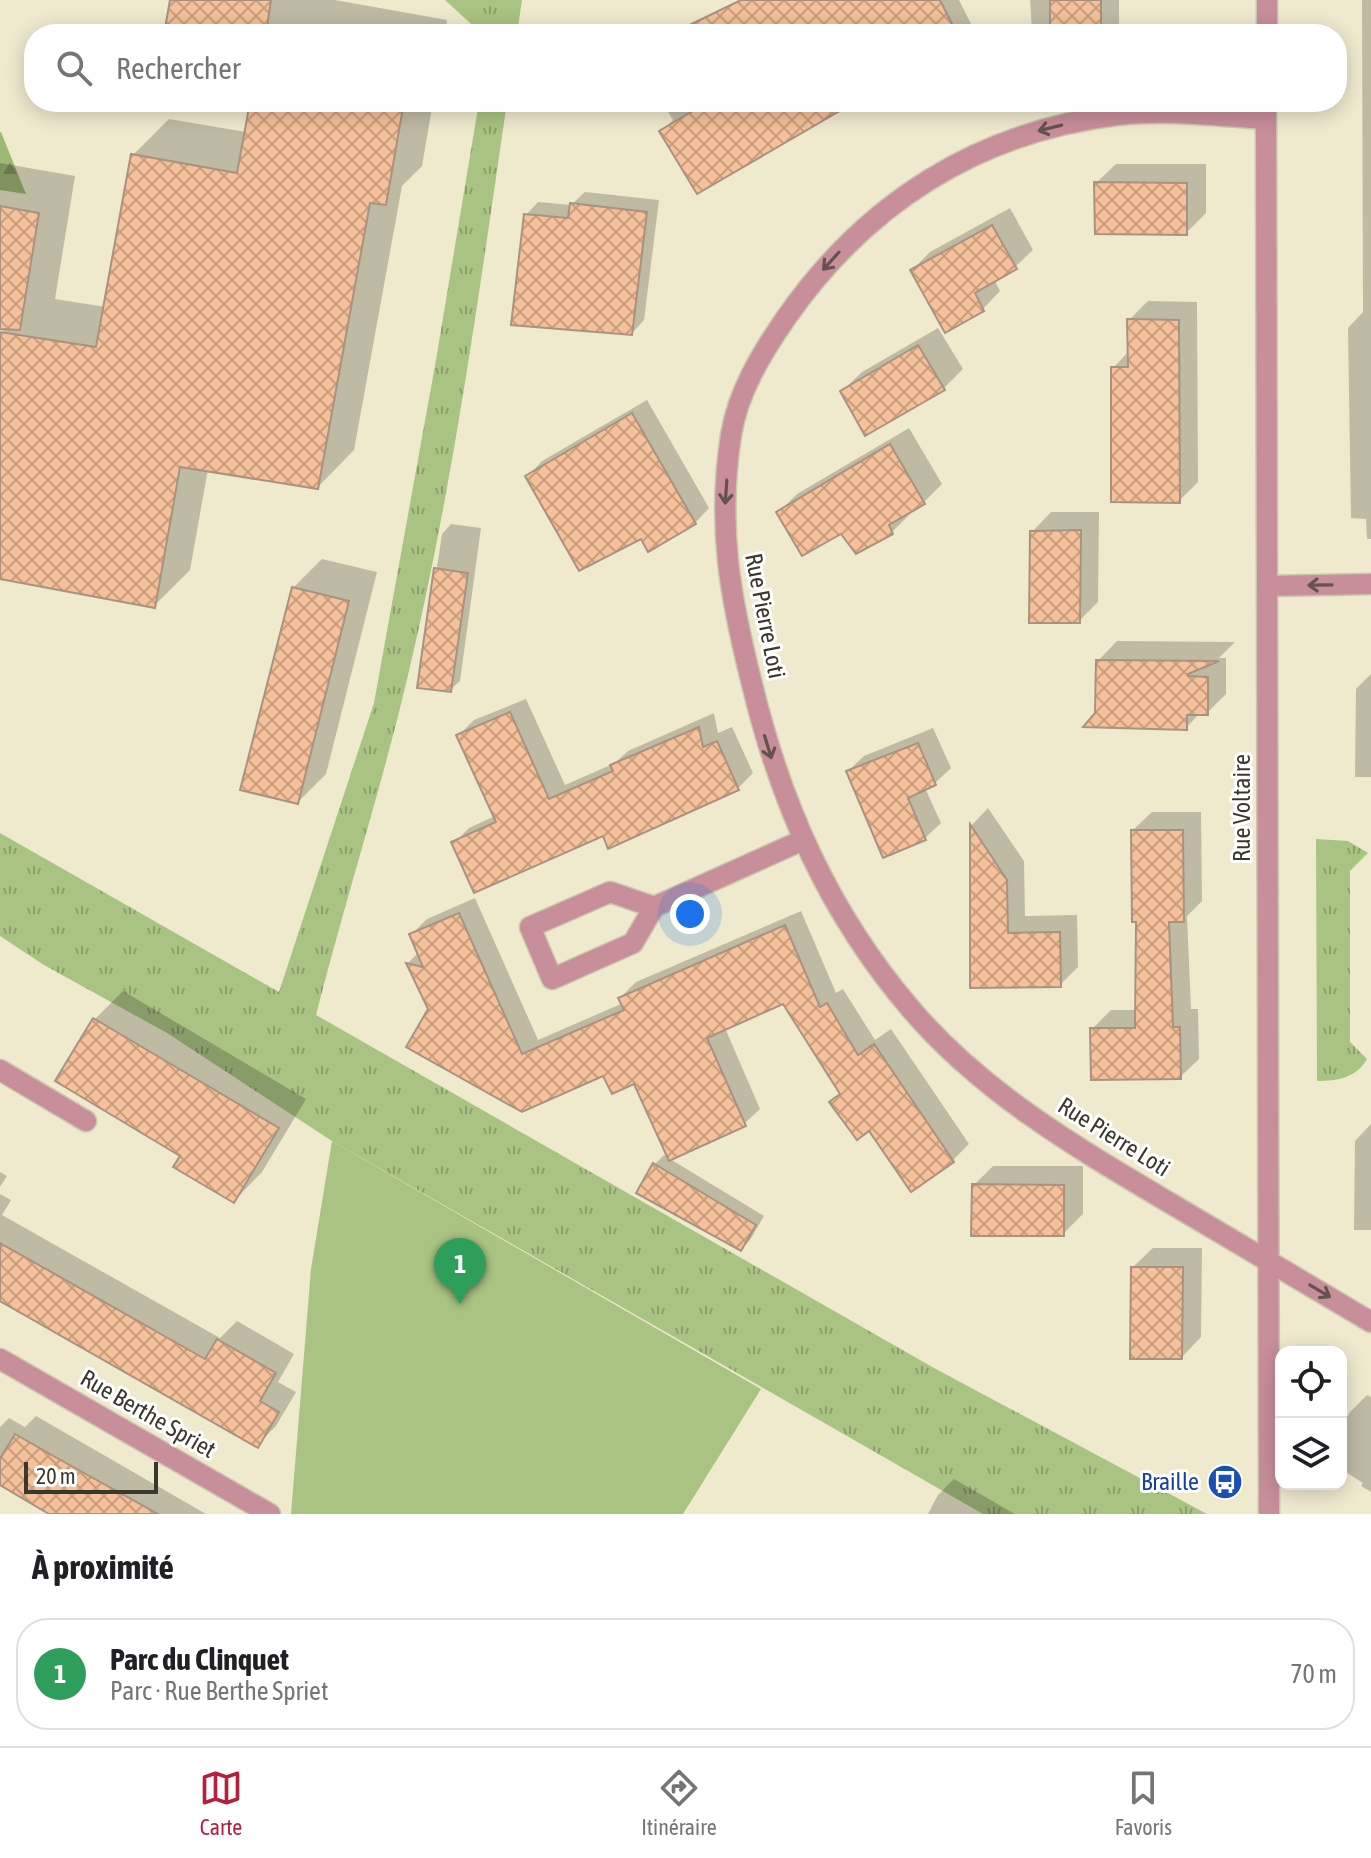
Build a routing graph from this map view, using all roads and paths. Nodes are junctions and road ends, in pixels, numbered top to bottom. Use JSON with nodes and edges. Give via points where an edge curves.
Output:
{"nodes":[{"id":1,"x":1267,"y":0,"type":"edge"},
{"id":2,"x":1267,"y":24,"type":"edge"},
{"id":3,"x":1184,"y":112,"type":"edge"},
{"id":4,"x":1266,"y":112,"type":"edge"},
{"id":5,"x":1371,"y":584,"type":"edge"},
{"id":6,"x":1268,"y":586,"type":"junction"},
{"id":7,"x":803,"y":840,"type":"junction"},
{"id":8,"x":654,"y":907,"type":"junction"},
{"id":9,"x":0,"y":1070,"type":"edge"},
{"id":10,"x":86,"y":1121,"type":"dead end"},
{"id":11,"x":1268,"y":1261,"type":"junction"},
{"id":12,"x":1371,"y":1322,"type":"edge"},
{"id":13,"x":0,"y":1359,"type":"edge"},
{"id":14,"x":270,"y":1514,"type":"edge"},
{"id":15,"x":1269,"y":1514,"type":"edge"}],
"edges":[{"from":1,"to":2,"type":"street"},
{"from":3,"to":7,"type":"street","name":"Rue Pierre Loti","one_way":true,"via":[[1120,114],[1042,129],[972,155],[894,203],[843,249],[765,349],[731,434],[725,554],[767,744]]},
{"from":4,"to":6,"type":"street","name":"Rue Voltaire"},
{"from":5,"to":6,"type":"street","one_way":true},
{"from":6,"to":11,"type":"street","name":"Rue Voltaire"},
{"from":7,"to":8,"type":"street"},
{"from":7,"to":11,"type":"street","name":"Rue Pierre Loti","via":[[841,915],[873,962],[973,1072],[1054,1131]]},
{"from":8,"to":8,"type":"street","via":[[610,892],[530,927],[552,979],[633,943]]},
{"from":9,"to":10,"type":"street"},
{"from":11,"to":12,"type":"street","name":"Rue Pierre Loti","one_way":true},
{"from":11,"to":15,"type":"street","name":"Rue Voltaire"},
{"from":13,"to":14,"type":"street","name":"Rue Berthe Spriet"}]}
